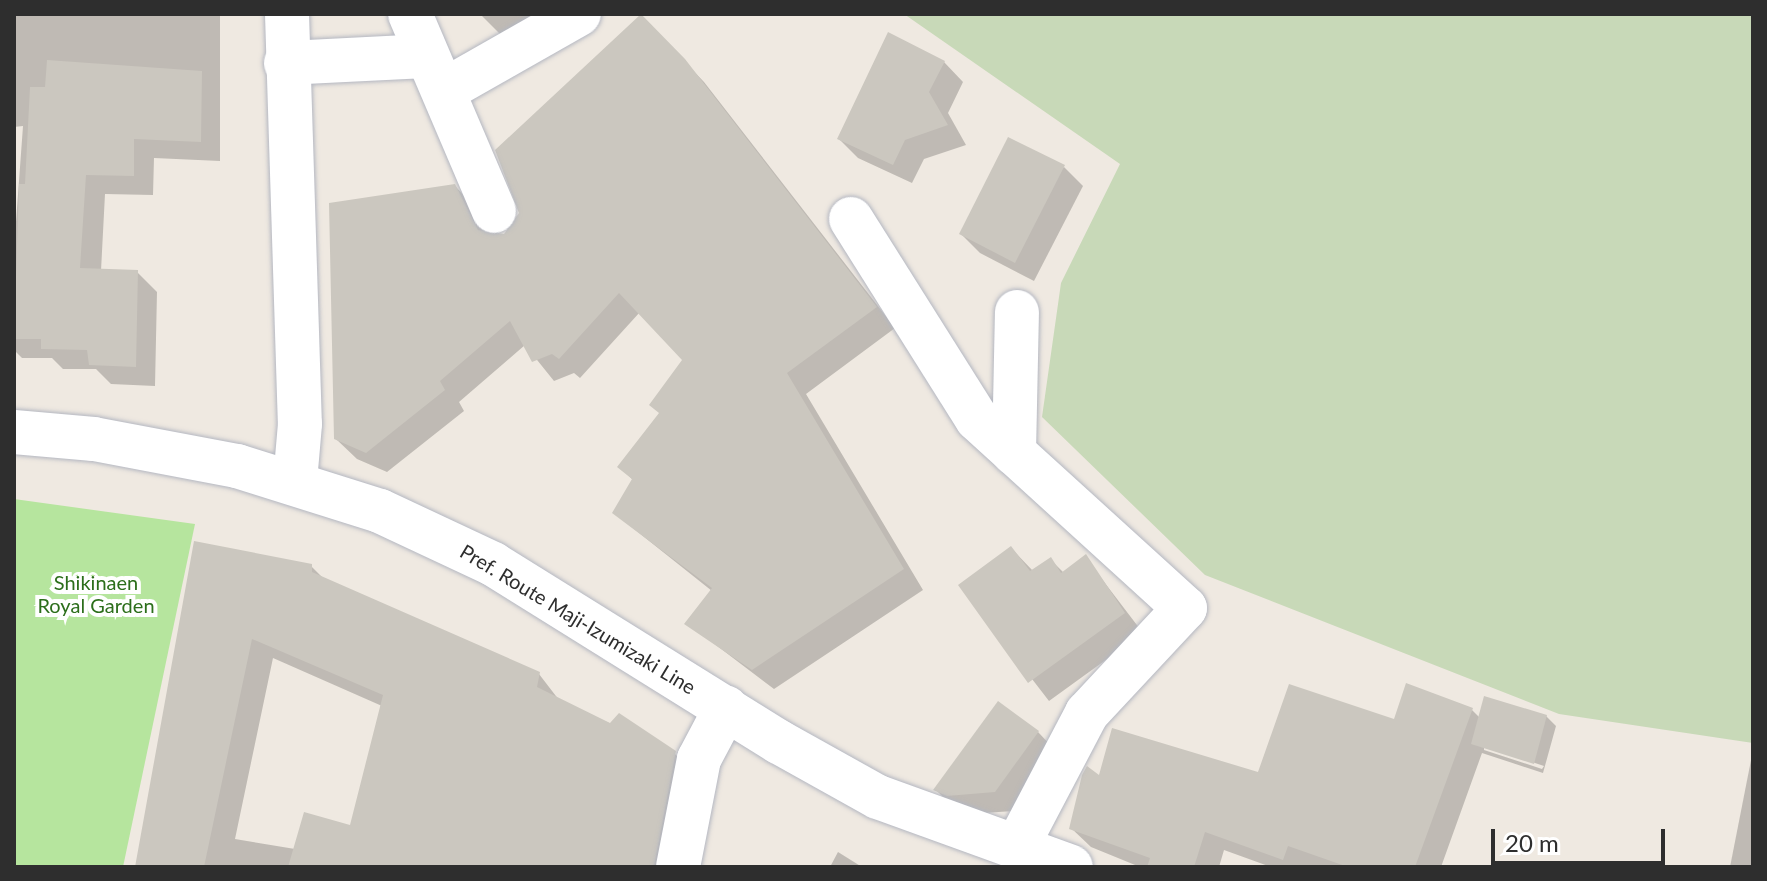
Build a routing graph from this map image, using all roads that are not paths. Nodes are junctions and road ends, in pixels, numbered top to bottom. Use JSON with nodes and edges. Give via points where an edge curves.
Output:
{"nodes":[{"id":1,"x":287,"y":14,"type":"edge"},
{"id":2,"x":410,"y":14,"type":"edge"},
{"id":3,"x":579,"y":14,"type":"edge"},
{"id":4,"x":286,"y":63,"type":"junction"},
{"id":5,"x":434,"y":73,"type":"junction"},
{"id":6,"x":494,"y":211,"type":"dead end"},
{"id":7,"x":851,"y":219,"type":"dead end"},
{"id":8,"x":1017,"y":312,"type":"dead end"},
{"id":9,"x":14,"y":432,"type":"edge"},
{"id":10,"x":1014,"y":453,"type":"junction"},
{"id":11,"x":295,"y":481,"type":"junction"},
{"id":12,"x":726,"y":708,"type":"junction"},
{"id":13,"x":1016,"y":848,"type":"junction"},
{"id":14,"x":678,"y":867,"type":"edge"},
{"id":15,"x":1071,"y":867,"type":"edge"}],
"edges":[{"from":1,"to":4,"type":"street"},
{"from":2,"to":5,"type":"street"},
{"from":3,"to":5,"type":"street"},
{"from":4,"to":5,"type":"street"},
{"from":4,"to":11,"type":"street","via":[[300,424]]},
{"from":5,"to":6,"type":"street"},
{"from":7,"to":10,"type":"street","via":[[977,419]]},
{"from":8,"to":10,"type":"street"},
{"from":9,"to":11,"type":"street","name":"Pref. Route Maji-Izumizaki Line","via":[[152,448]]},
{"from":10,"to":13,"type":"street","via":[[1185,608],[1087,713]]},
{"from":11,"to":12,"type":"street","name":"Pref. Route Maji-Izumizaki Line","via":[[380,511],[493,564]]},
{"from":12,"to":13,"type":"street","name":"Pref. Route Maji-Izumizaki Line","via":[[878,797]]},
{"from":12,"to":14,"type":"street","via":[[699,759]]},
{"from":13,"to":15,"type":"street","name":"Pref. Route Maji-Izumizaki Line"}]}
